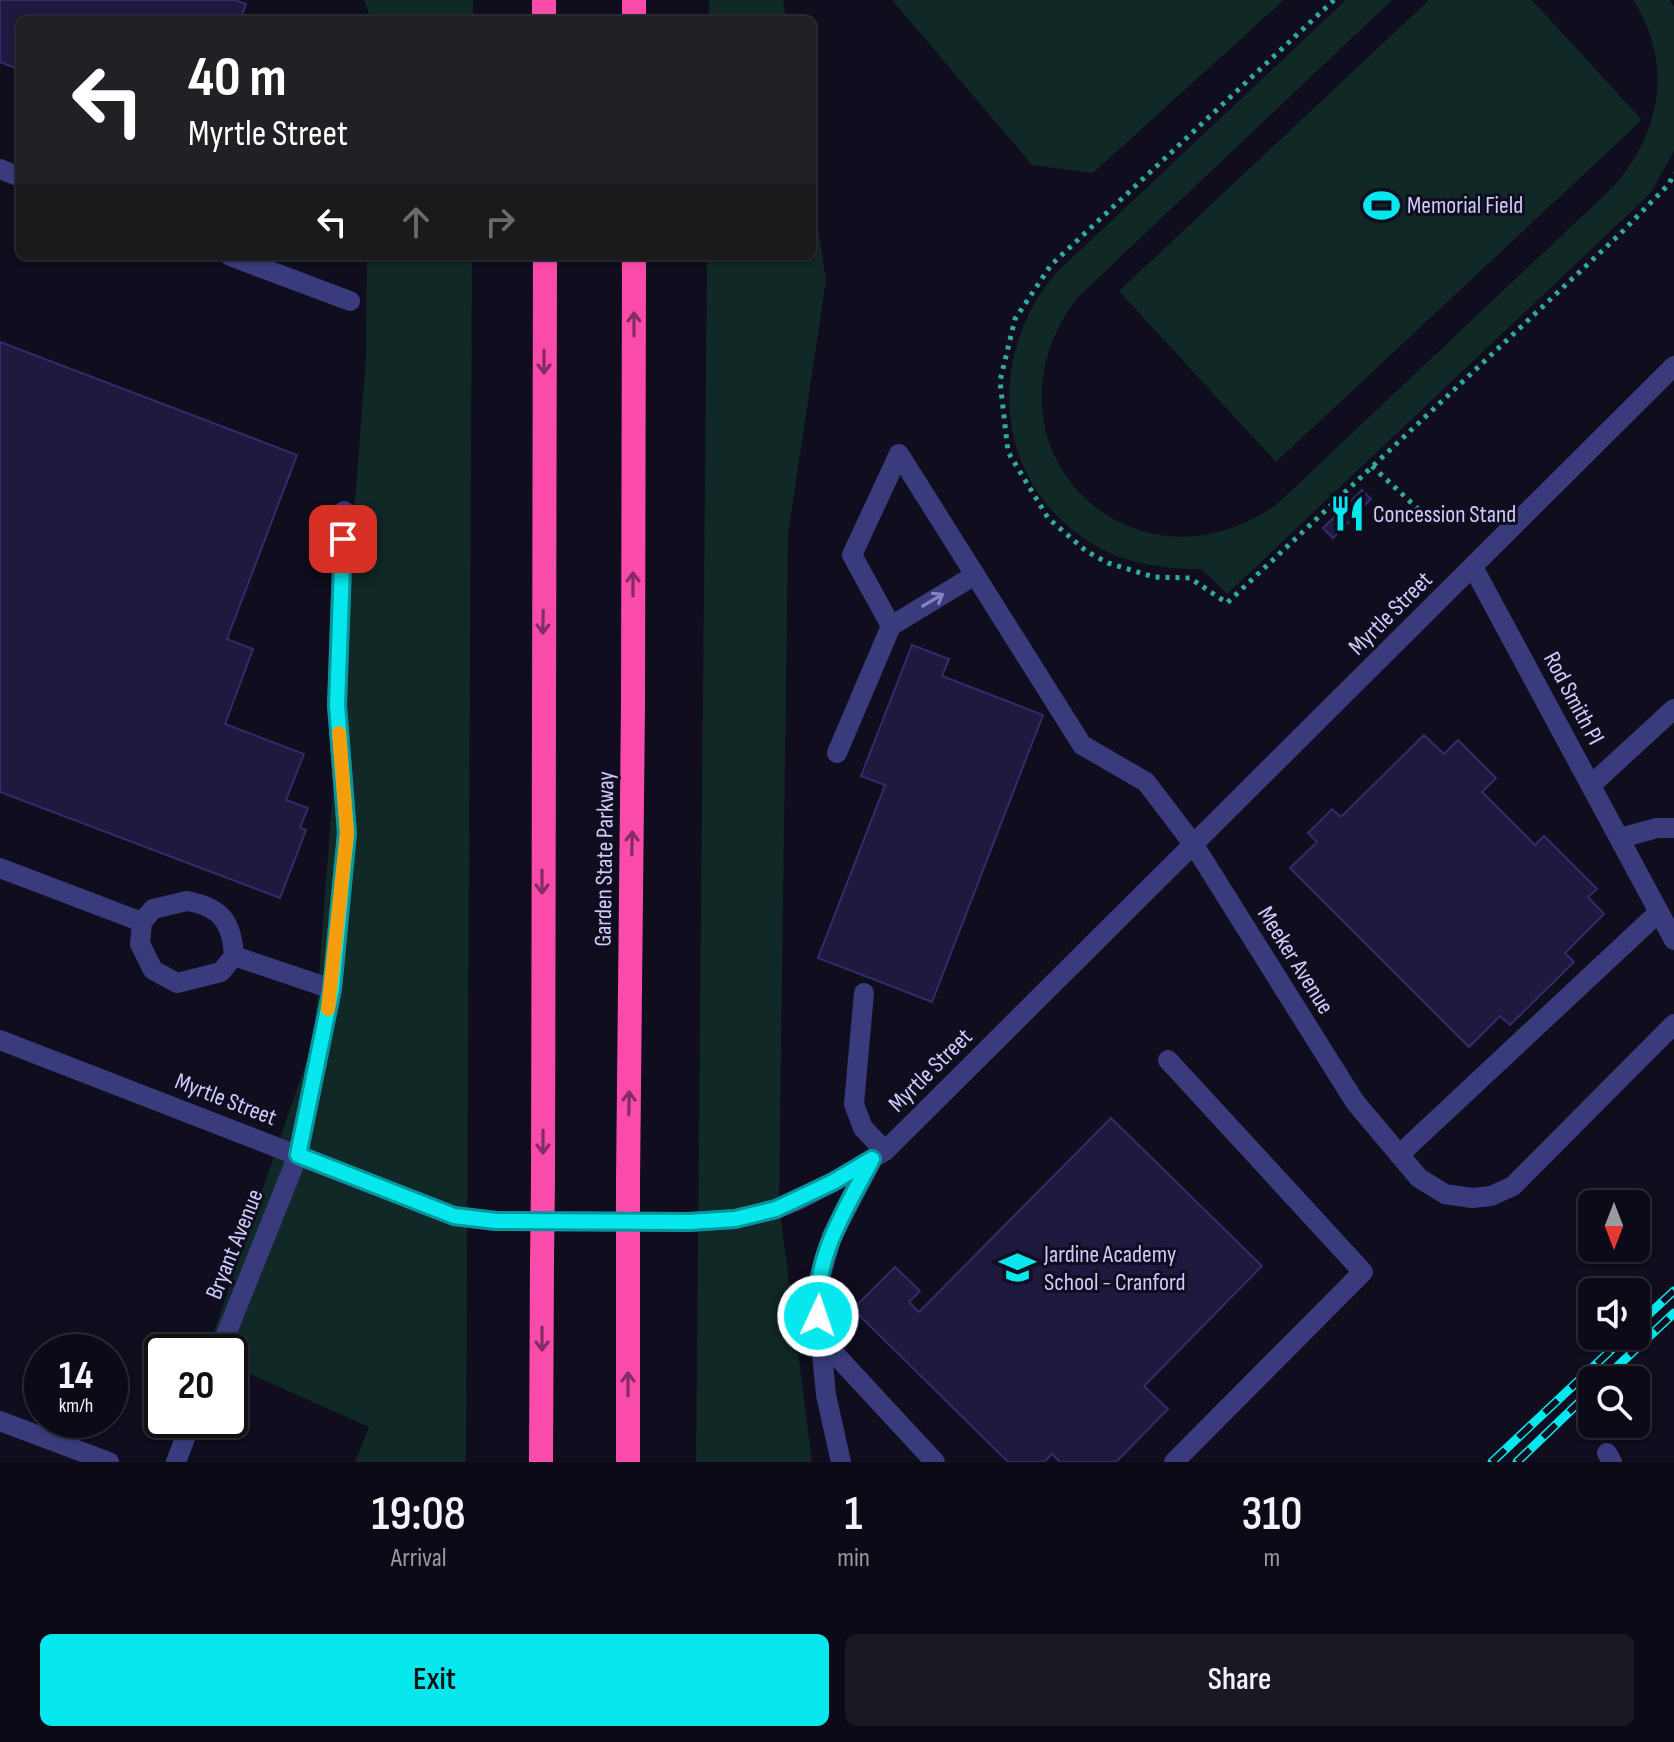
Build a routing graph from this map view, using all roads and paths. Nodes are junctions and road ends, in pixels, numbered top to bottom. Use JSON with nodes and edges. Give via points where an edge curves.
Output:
{"nodes":[{"id":1,"x":1334,"y":0,"type":"edge"},
{"id":2,"x":1674,"y":173,"type":"edge"},
{"id":3,"x":241,"y":260,"type":"edge"},
{"id":4,"x":545,"y":260,"type":"edge"},
{"id":5,"x":634,"y":260,"type":"edge"},
{"id":6,"x":350,"y":301,"type":"dead end"},
{"id":7,"x":1674,"y":366,"type":"edge"},
{"id":8,"x":1372,"y":466,"type":"junction"},
{"id":9,"x":344,"y":511,"type":"dead end"},
{"id":10,"x":1432,"y":522,"type":"dead end"},
{"id":11,"x":1473,"y":567,"type":"junction"},
{"id":12,"x":975,"y":575,"type":"junction"},
{"id":13,"x":891,"y":626,"type":"junction"},
{"id":14,"x":1674,"y":709,"type":"edge"},
{"id":15,"x":837,"y":753,"type":"dead end"},
{"id":16,"x":1591,"y":785,"type":"junction"},
{"id":17,"x":1674,"y":828,"type":"edge"},
{"id":18,"x":1194,"y":845,"type":"junction"},
{"id":19,"x":1624,"y":846,"type":"junction"},
{"id":20,"x":0,"y":868,"type":"edge"},
{"id":21,"x":1659,"y":912,"type":"junction"},
{"id":22,"x":142,"y":922,"type":"junction"},
{"id":23,"x":1674,"y":940,"type":"edge"},
{"id":24,"x":234,"y":956,"type":"junction"},
{"id":25,"x":332,"y":989,"type":"junction"},
{"id":26,"x":864,"y":993,"type":"dead end"},
{"id":27,"x":1674,"y":1024,"type":"edge"},
{"id":28,"x":0,"y":1040,"type":"edge"},
{"id":29,"x":1168,"y":1060,"type":"dead end"},
{"id":30,"x":298,"y":1155,"type":"junction"},
{"id":31,"x":879,"y":1155,"type":"junction"},
{"id":32,"x":1399,"y":1155,"type":"junction"},
{"id":33,"x":226,"y":1334,"type":"edge"},
{"id":34,"x":821,"y":1339,"type":"junction"},
{"id":35,"x":0,"y":1421,"type":"edge"},
{"id":36,"x":185,"y":1438,"type":"edge"},
{"id":37,"x":109,"y":1462,"type":"edge"},
{"id":38,"x":176,"y":1462,"type":"edge"},
{"id":39,"x":541,"y":1462,"type":"edge"},
{"id":40,"x":628,"y":1462,"type":"edge"},
{"id":41,"x":841,"y":1462,"type":"edge"},
{"id":42,"x":935,"y":1462,"type":"edge"},
{"id":43,"x":1174,"y":1462,"type":"edge"}],
"edges":[{"from":1,"to":8,"type":"path","via":[[1051,265],[1015,319],[1000,381],[1008,452],[1048,518],[1108,563],[1154,577],[1190,578],[1227,603]]},
{"from":2,"to":8,"type":"path","via":[[1621,233]]},
{"from":3,"to":6,"type":"street"},
{"from":4,"to":39,"type":"highway","one_way":true,"bridge":true},
{"from":40,"to":5,"type":"highway","name":"Garden State Parkway","one_way":true,"bridge":true},
{"from":7,"to":11,"type":"street","name":"Myrtle Street"},
{"from":8,"to":10,"type":"path"},
{"from":9,"to":25,"type":"street","name":"Bryant Avenue","via":[[337,705],[347,833]]},
{"from":11,"to":16,"type":"street","name":"Rod Smith Pl"},
{"from":11,"to":18,"type":"street","name":"Myrtle Street"},
{"from":13,"to":12,"type":"street","one_way":true},
{"from":12,"to":13,"type":"street","name":"Meeker Avenue","via":[[899,454],[852,555]]},
{"from":12,"to":18,"type":"street","name":"Meeker Avenue","via":[[1082,745],[1146,782]]},
{"from":13,"to":15,"type":"street"},
{"from":14,"to":16,"type":"street"},
{"from":16,"to":19,"type":"street","name":"Rod Smith Pl"},
{"from":17,"to":19,"type":"street","via":[[1657,828]]},
{"from":18,"to":31,"type":"street","name":"Myrtle Street"},
{"from":18,"to":32,"type":"street","name":"Meeker Avenue","via":[[1355,1102]]},
{"from":19,"to":21,"type":"street","name":"Rod Smith Pl"},
{"from":20,"to":22,"type":"street"},
{"from":21,"to":23,"type":"street","name":"Rod Smith Pl"},
{"from":21,"to":32,"type":"street"},
{"from":22,"to":24,"type":"street","via":[[164,905],[206,904],[230,929]]},
{"from":22,"to":24,"type":"street","via":[[140,944],[153,970],[177,983],[221,972]]},
{"from":24,"to":25,"type":"street"},
{"from":25,"to":30,"type":"street","name":"Bryant Avenue"},
{"from":26,"to":31,"type":"street","via":[[854,1104]]},
{"from":27,"to":32,"type":"street","name":"Meeker Avenue","via":[[1513,1186],[1491,1196],[1445,1194],[1419,1178]]},
{"from":28,"to":30,"type":"street","name":"Myrtle Street"},
{"from":29,"to":43,"type":"street","via":[[1363,1272]]},
{"from":30,"to":31,"type":"street","name":"Myrtle Street","via":[[454,1216],[689,1222],[776,1209]]},
{"from":30,"to":33,"type":"street","name":"Bryant Avenue"},
{"from":31,"to":34,"type":"street","via":[[832,1236],[816,1293]]},
{"from":34,"to":41,"type":"street","via":[[826,1395]]},
{"from":34,"to":42,"type":"street"},
{"from":35,"to":37,"type":"street"},
{"from":36,"to":38,"type":"street"}]}
